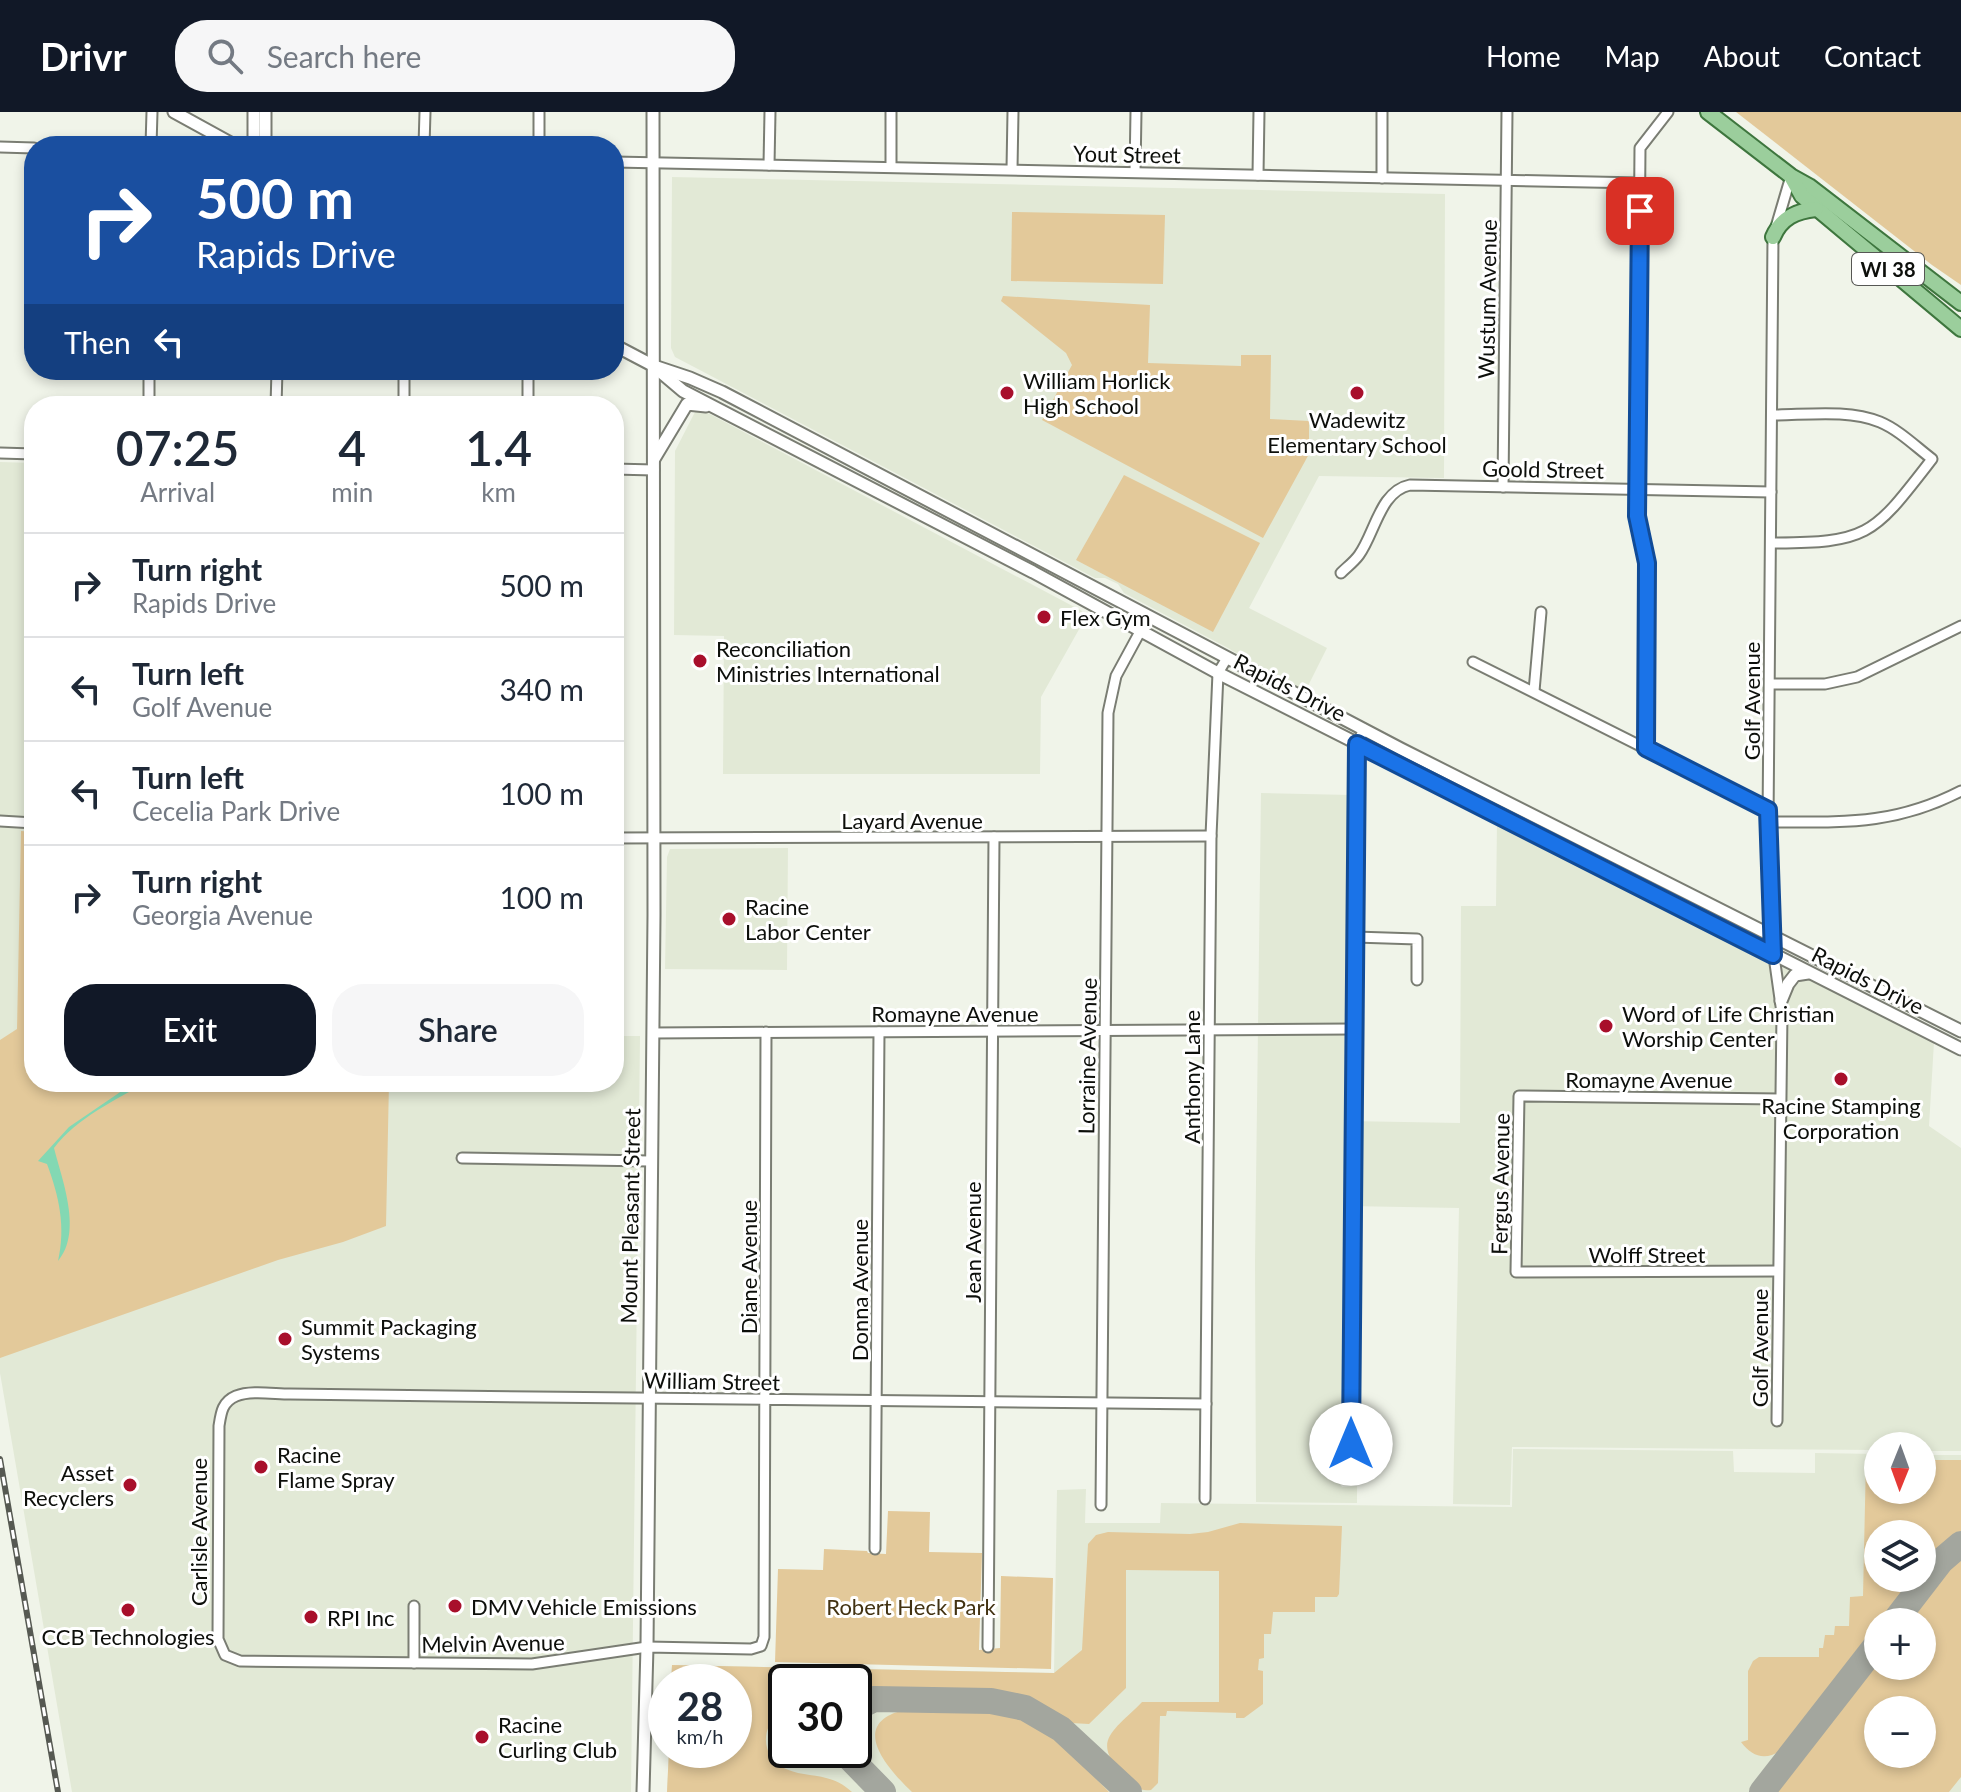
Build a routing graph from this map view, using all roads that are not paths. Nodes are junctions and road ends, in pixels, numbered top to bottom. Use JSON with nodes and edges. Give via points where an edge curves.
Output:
{"nodes":[{"id":1,"x":152,"y":112,"type":"edge"},
{"id":2,"x":174,"y":112,"type":"edge"},
{"id":3,"x":254,"y":112,"type":"edge"},
{"id":4,"x":265,"y":112,"type":"edge"},
{"id":5,"x":425,"y":112,"type":"edge"},
{"id":6,"x":539,"y":112,"type":"edge"},
{"id":7,"x":653,"y":112,"type":"edge"},
{"id":8,"x":770,"y":112,"type":"edge"},
{"id":9,"x":891,"y":112,"type":"edge"},
{"id":10,"x":1013,"y":112,"type":"edge"},
{"id":11,"x":1136,"y":112,"type":"edge"},
{"id":12,"x":1259,"y":112,"type":"edge"},
{"id":13,"x":1382,"y":112,"type":"edge"},
{"id":14,"x":1507,"y":112,"type":"edge"},
{"id":15,"x":1668,"y":112,"type":"edge"},
{"id":16,"x":1708,"y":112,"type":"edge"},
{"id":17,"x":151,"y":136,"type":"edge"},
{"id":18,"x":218,"y":136,"type":"edge"},
{"id":19,"x":254,"y":136,"type":"edge"},
{"id":20,"x":265,"y":136,"type":"edge"},
{"id":21,"x":424,"y":136,"type":"edge"},
{"id":22,"x":539,"y":136,"type":"edge"},
{"id":23,"x":0,"y":147,"type":"edge"},
{"id":24,"x":24,"y":148,"type":"edge"},
{"id":25,"x":624,"y":162,"type":"edge"},
{"id":26,"x":653,"y":163,"type":"junction"},
{"id":27,"x":769,"y":165,"type":"junction"},
{"id":28,"x":891,"y":166,"type":"junction"},
{"id":29,"x":1012,"y":169,"type":"junction"},
{"id":30,"x":1135,"y":172,"type":"junction"},
{"id":31,"x":1258,"y":175,"type":"junction"},
{"id":32,"x":1791,"y":176,"type":"junction"},
{"id":33,"x":1382,"y":178,"type":"junction"},
{"id":34,"x":1506,"y":180,"type":"junction"},
{"id":35,"x":1640,"y":183,"type":"junction"},
{"id":36,"x":1816,"y":209,"type":"junction"},
{"id":37,"x":1773,"y":237,"type":"junction"},
{"id":38,"x":1961,"y":303,"type":"edge"},
{"id":39,"x":1961,"y":329,"type":"edge"},
{"id":40,"x":624,"y":350,"type":"edge"},
{"id":41,"x":654,"y":366,"type":"junction"},
{"id":42,"x":714,"y":407,"type":"junction"},
{"id":43,"x":1772,"y":415,"type":"junction"},
{"id":44,"x":0,"y":453,"type":"edge"},
{"id":45,"x":24,"y":454,"type":"edge"},
{"id":46,"x":654,"y":465,"type":"junction"},
{"id":47,"x":624,"y":468,"type":"edge"},
{"id":48,"x":1503,"y":487,"type":"junction"},
{"id":49,"x":1637,"y":489,"type":"junction"},
{"id":50,"x":1771,"y":492,"type":"junction"},
{"id":51,"x":1771,"y":543,"type":"junction"},
{"id":52,"x":1341,"y":573,"type":"dead end"},
{"id":53,"x":1541,"y":612,"type":"dead end"},
{"id":54,"x":1148,"y":617,"type":"junction"},
{"id":55,"x":1961,"y":626,"type":"edge"},
{"id":56,"x":1140,"y":631,"type":"junction"},
{"id":57,"x":1227,"y":658,"type":"junction"},
{"id":58,"x":1473,"y":662,"type":"dead end"},
{"id":59,"x":1218,"y":673,"type":"junction"},
{"id":60,"x":1770,"y":684,"type":"junction"},
{"id":61,"x":1534,"y":691,"type":"junction"},
{"id":62,"x":1364,"y":729,"type":"junction"},
{"id":63,"x":1357,"y":744,"type":"junction"},
{"id":64,"x":1646,"y":748,"type":"junction"},
{"id":65,"x":1479,"y":788,"type":"junction"},
{"id":66,"x":1961,"y":791,"type":"edge"},
{"id":67,"x":1473,"y":802,"type":"junction"},
{"id":68,"x":1768,"y":810,"type":"junction"},
{"id":69,"x":0,"y":821,"type":"edge"},
{"id":70,"x":24,"y":822,"type":"edge"},
{"id":71,"x":1768,"y":822,"type":"junction"},
{"id":72,"x":1556,"y":827,"type":"junction"},
{"id":73,"x":1107,"y":836,"type":"junction"},
{"id":74,"x":1211,"y":836,"type":"junction"},
{"id":75,"x":994,"y":837,"type":"junction"},
{"id":76,"x":624,"y":838,"type":"edge"},
{"id":77,"x":654,"y":840,"type":"junction"},
{"id":78,"x":1549,"y":841,"type":"junction"},
{"id":79,"x":1627,"y":862,"type":"junction"},
{"id":80,"x":1620,"y":877,"type":"junction"},
{"id":81,"x":1682,"y":890,"type":"junction"},
{"id":82,"x":1674,"y":904,"type":"junction"},
{"id":83,"x":1711,"y":905,"type":"junction"},
{"id":84,"x":1704,"y":919,"type":"junction"},
{"id":85,"x":1771,"y":935,"type":"junction"},
{"id":86,"x":1355,"y":937,"type":"junction"},
{"id":87,"x":1773,"y":955,"type":"junction"},
{"id":88,"x":1810,"y":973,"type":"junction"},
{"id":89,"x":1417,"y":980,"type":"dead end"},
{"id":90,"x":1886,"y":993,"type":"junction"},
{"id":91,"x":1781,"y":1001,"type":"junction"},
{"id":92,"x":1880,"y":1008,"type":"junction"},
{"id":93,"x":1353,"y":1029,"type":"junction"},
{"id":94,"x":1209,"y":1030,"type":"junction"},
{"id":95,"x":992,"y":1031,"type":"junction"},
{"id":96,"x":1105,"y":1031,"type":"junction"},
{"id":97,"x":1961,"y":1031,"type":"edge"},
{"id":98,"x":766,"y":1032,"type":"junction"},
{"id":99,"x":879,"y":1032,"type":"junction"},
{"id":100,"x":653,"y":1033,"type":"junction"},
{"id":101,"x":1960,"y":1045,"type":"edge"},
{"id":102,"x":1519,"y":1096,"type":"joint"},
{"id":103,"x":1780,"y":1099,"type":"junction"},
{"id":104,"x":462,"y":1158,"type":"dead end"},
{"id":105,"x":650,"y":1161,"type":"junction"},
{"id":106,"x":1778,"y":1271,"type":"junction"},
{"id":107,"x":1516,"y":1272,"type":"joint"},
{"id":108,"x":648,"y":1398,"type":"junction"},
{"id":109,"x":766,"y":1399,"type":"junction"},
{"id":110,"x":876,"y":1400,"type":"junction"},
{"id":111,"x":989,"y":1401,"type":"junction"},
{"id":112,"x":1102,"y":1403,"type":"junction"},
{"id":113,"x":1206,"y":1404,"type":"junction"},
{"id":114,"x":222,"y":1408,"type":"joint"},
{"id":115,"x":1777,"y":1421,"type":"dead end"},
{"id":116,"x":1351,"y":1473,"type":"dead end"},
{"id":117,"x":1205,"y":1499,"type":"dead end"},
{"id":118,"x":1101,"y":1505,"type":"dead end"},
{"id":119,"x":875,"y":1549,"type":"dead end"},
{"id":120,"x":414,"y":1606,"type":"dead end"},
{"id":121,"x":761,"y":1646,"type":"joint"},
{"id":122,"x":647,"y":1647,"type":"junction"},
{"id":123,"x":988,"y":1647,"type":"dead end"},
{"id":124,"x":225,"y":1655,"type":"joint"},
{"id":125,"x":414,"y":1663,"type":"junction"},
{"id":126,"x":643,"y":1792,"type":"edge"}],
"edges":[{"from":1,"to":17,"type":"street"},
{"from":2,"to":18,"type":"street"},
{"from":3,"to":19,"type":"street"},
{"from":4,"to":20,"type":"street"},
{"from":5,"to":21,"type":"street"},
{"from":6,"to":22,"type":"street"},
{"from":7,"to":26,"type":"street","name":"Mount Pleasant Street"},
{"from":8,"to":27,"type":"street"},
{"from":9,"to":28,"type":"street"},
{"from":10,"to":29,"type":"street"},
{"from":11,"to":30,"type":"street"},
{"from":12,"to":31,"type":"street"},
{"from":13,"to":33,"type":"street"},
{"from":14,"to":34,"type":"street","name":"Wustum Avenue"},
{"from":15,"to":35,"type":"street","via":[[1640,148]]},
{"from":16,"to":32,"type":"main road","number":"WI 38"},
{"from":23,"to":24,"type":"street"},
{"from":25,"to":26,"type":"street","name":"Yout Street"},
{"from":26,"to":27,"type":"street","name":"Yout Street"},
{"from":26,"to":41,"type":"street","name":"Mount Pleasant Street"},
{"from":27,"to":28,"type":"street","name":"Yout Street"},
{"from":28,"to":29,"type":"street","name":"Yout Street"},
{"from":29,"to":30,"type":"street","name":"Yout Street"},
{"from":30,"to":31,"type":"street","name":"Yout Street"},
{"from":31,"to":33,"type":"street","name":"Yout Street"},
{"from":32,"to":36,"type":"main road","number":"WI 38"},
{"from":32,"to":37,"type":"street","name":"Golf Avenue"},
{"from":32,"to":38,"type":"main road","number":"WI 38"},
{"from":33,"to":34,"type":"street","name":"Yout Street"},
{"from":34,"to":35,"type":"street","name":"Yout Street"},
{"from":34,"to":48,"type":"street","name":"Wustum Avenue"},
{"from":35,"to":49,"type":"street"},
{"from":36,"to":37,"type":"main road","via":[[1788,217]]},
{"from":36,"to":39,"type":"main road","number":"WI 38"},
{"from":37,"to":43,"type":"street","name":"Golf Avenue"},
{"from":40,"to":41,"type":"street","name":"Rapids Drive"},
{"from":41,"to":42,"type":"street","name":"Rapids Drive","via":[[683,391]]},
{"from":41,"to":46,"type":"street","name":"Mount Pleasant Street"},
{"from":41,"to":54,"type":"street","name":"Rapids Drive","via":[[722,392]]},
{"from":42,"to":46,"type":"street","via":[[687,404]]},
{"from":42,"to":56,"type":"street","name":"Rapids Drive"},
{"from":43,"to":50,"type":"street","name":"Golf Avenue"},
{"from":43,"to":51,"type":"street","via":[[1855,415],[1890,427],[1932,459],[1879,522],[1852,538]]},
{"from":44,"to":45,"type":"street"},
{"from":46,"to":47,"type":"street"},
{"from":46,"to":77,"type":"street","name":"Mount Pleasant Street"},
{"from":48,"to":49,"type":"street","name":"Goold Street"},
{"from":48,"to":52,"type":"street","name":"Goold Street","via":[[1403,486],[1390,497],[1359,555]]},
{"from":49,"to":50,"type":"street","name":"Goold Street"},
{"from":49,"to":64,"type":"street","via":[[1647,563]]},
{"from":50,"to":51,"type":"street","name":"Golf Avenue"},
{"from":51,"to":60,"type":"street","name":"Golf Avenue"},
{"from":53,"to":61,"type":"street"},
{"from":54,"to":56,"type":"street","name":"Lorraine Avenue"},
{"from":54,"to":57,"type":"street","name":"Rapids Drive"},
{"from":55,"to":60,"type":"street","via":[[1857,677]]},
{"from":56,"to":59,"type":"street","name":"Rapids Drive"},
{"from":56,"to":73,"type":"street","name":"Lorraine Avenue","via":[[1109,700]]},
{"from":57,"to":59,"type":"street","name":"Anthony Lane"},
{"from":57,"to":62,"type":"street","name":"Rapids Drive"},
{"from":58,"to":61,"type":"street"},
{"from":59,"to":63,"type":"street","name":"Rapids Drive"},
{"from":59,"to":74,"type":"street","name":"Anthony Lane"},
{"from":60,"to":68,"type":"street","name":"Golf Avenue"},
{"from":61,"to":64,"type":"street"},
{"from":62,"to":63,"type":"street"},
{"from":62,"to":65,"type":"street","name":"Rapids Drive"},
{"from":63,"to":67,"type":"street","name":"Rapids Drive"},
{"from":63,"to":86,"type":"street"},
{"from":64,"to":68,"type":"street"},
{"from":65,"to":67,"type":"street"},
{"from":65,"to":72,"type":"street","name":"Rapids Drive"},
{"from":66,"to":71,"type":"street","via":[[1878,820]]},
{"from":67,"to":78,"type":"street","name":"Rapids Drive"},
{"from":68,"to":71,"type":"street","name":"Golf Avenue"},
{"from":69,"to":70,"type":"street"},
{"from":71,"to":85,"type":"street","name":"Golf Avenue"},
{"from":72,"to":78,"type":"street"},
{"from":72,"to":79,"type":"street","name":"Rapids Drive"},
{"from":73,"to":74,"type":"street","name":"Layard Avenue"},
{"from":73,"to":75,"type":"street","name":"Layard Avenue"},
{"from":73,"to":96,"type":"street","name":"Lorraine Avenue"},
{"from":74,"to":94,"type":"street","name":"Anthony Lane"},
{"from":75,"to":77,"type":"street","name":"Layard Avenue"},
{"from":75,"to":95,"type":"street","name":"Jean Avenue"},
{"from":76,"to":77,"type":"street","name":"Layard Avenue"},
{"from":77,"to":100,"type":"street","name":"Mount Pleasant Street"},
{"from":78,"to":80,"type":"street","name":"Rapids Drive"},
{"from":79,"to":80,"type":"street"},
{"from":79,"to":81,"type":"street","name":"Rapids Drive"},
{"from":80,"to":82,"type":"street","name":"Rapids Drive"},
{"from":81,"to":82,"type":"street"},
{"from":81,"to":83,"type":"street","name":"Rapids Drive"},
{"from":82,"to":84,"type":"street","name":"Rapids Drive"},
{"from":83,"to":84,"type":"street"},
{"from":83,"to":85,"type":"street","name":"Rapids Drive"},
{"from":84,"to":87,"type":"street","name":"Rapids Drive"},
{"from":85,"to":87,"type":"street","name":"Golf Avenue"},
{"from":85,"to":90,"type":"street","name":"Rapids Drive"},
{"from":86,"to":89,"type":"street","via":[[1417,939]]},
{"from":86,"to":93,"type":"street"},
{"from":87,"to":88,"type":"street","name":"Rapids Drive"},
{"from":87,"to":91,"type":"street","name":"Golf Avenue"},
{"from":88,"to":91,"type":"street","via":[[1795,975]]},
{"from":88,"to":92,"type":"street","name":"Rapids Drive"},
{"from":90,"to":92,"type":"street"},
{"from":90,"to":97,"type":"street","name":"Rapids Drive"},
{"from":91,"to":103,"type":"street","name":"Golf Avenue"},
{"from":92,"to":101,"type":"street","name":"Rapids Drive"},
{"from":93,"to":94,"type":"street","name":"Romayne Avenue"},
{"from":93,"to":116,"type":"street"},
{"from":94,"to":96,"type":"street","name":"Romayne Avenue"},
{"from":94,"to":113,"type":"street","name":"Anthony Lane"},
{"from":95,"to":96,"type":"street","name":"Romayne Avenue"},
{"from":95,"to":99,"type":"street","name":"Romayne Avenue"},
{"from":95,"to":111,"type":"street","name":"Jean Avenue"},
{"from":96,"to":112,"type":"street","name":"Lorraine Avenue"},
{"from":98,"to":99,"type":"street","name":"Romayne Avenue"},
{"from":98,"to":100,"type":"street","name":"Romayne Avenue"},
{"from":98,"to":109,"type":"street","name":"Diane Avenue"},
{"from":99,"to":110,"type":"street","name":"Donna Avenue"},
{"from":100,"to":105,"type":"street","name":"Mount Pleasant Street"},
{"from":102,"to":103,"type":"street","name":"Romayne Avenue"},
{"from":102,"to":107,"type":"street","name":"Fergus Avenue"},
{"from":103,"to":106,"type":"street","name":"Golf Avenue"},
{"from":104,"to":105,"type":"street"},
{"from":105,"to":108,"type":"street","name":"Mount Pleasant Street"},
{"from":106,"to":107,"type":"street","name":"Wolff Street"},
{"from":106,"to":115,"type":"street","name":"Golf Avenue"},
{"from":108,"to":109,"type":"street","name":"William Street"},
{"from":108,"to":114,"type":"street","name":"William Street","via":[[247,1394],[235,1396]]},
{"from":108,"to":122,"type":"street","name":"Mount Pleasant Street"},
{"from":109,"to":110,"type":"street","name":"William Street"},
{"from":109,"to":121,"type":"street","name":"Diane Avenue"},
{"from":110,"to":111,"type":"street","name":"William Street"},
{"from":110,"to":119,"type":"street","name":"Donna Avenue"},
{"from":111,"to":112,"type":"street","name":"William Street"},
{"from":111,"to":123,"type":"street","name":"Jean Avenue"},
{"from":112,"to":113,"type":"street","name":"William Street"},
{"from":112,"to":118,"type":"street","name":"Lorraine Avenue"},
{"from":113,"to":117,"type":"street","name":"Anthony Lane"},
{"from":114,"to":124,"type":"street","name":"Carlisle Avenue","via":[[218,1639]]},
{"from":120,"to":125,"type":"street"},
{"from":121,"to":122,"type":"street","name":"Melvin Avenue"},
{"from":122,"to":125,"type":"street","name":"Melvin Avenue","via":[[543,1664]]},
{"from":122,"to":126,"type":"street","name":"Mount Pleasant Street"},
{"from":124,"to":125,"type":"street","name":"Melvin Avenue","via":[[240,1661]]}]}
